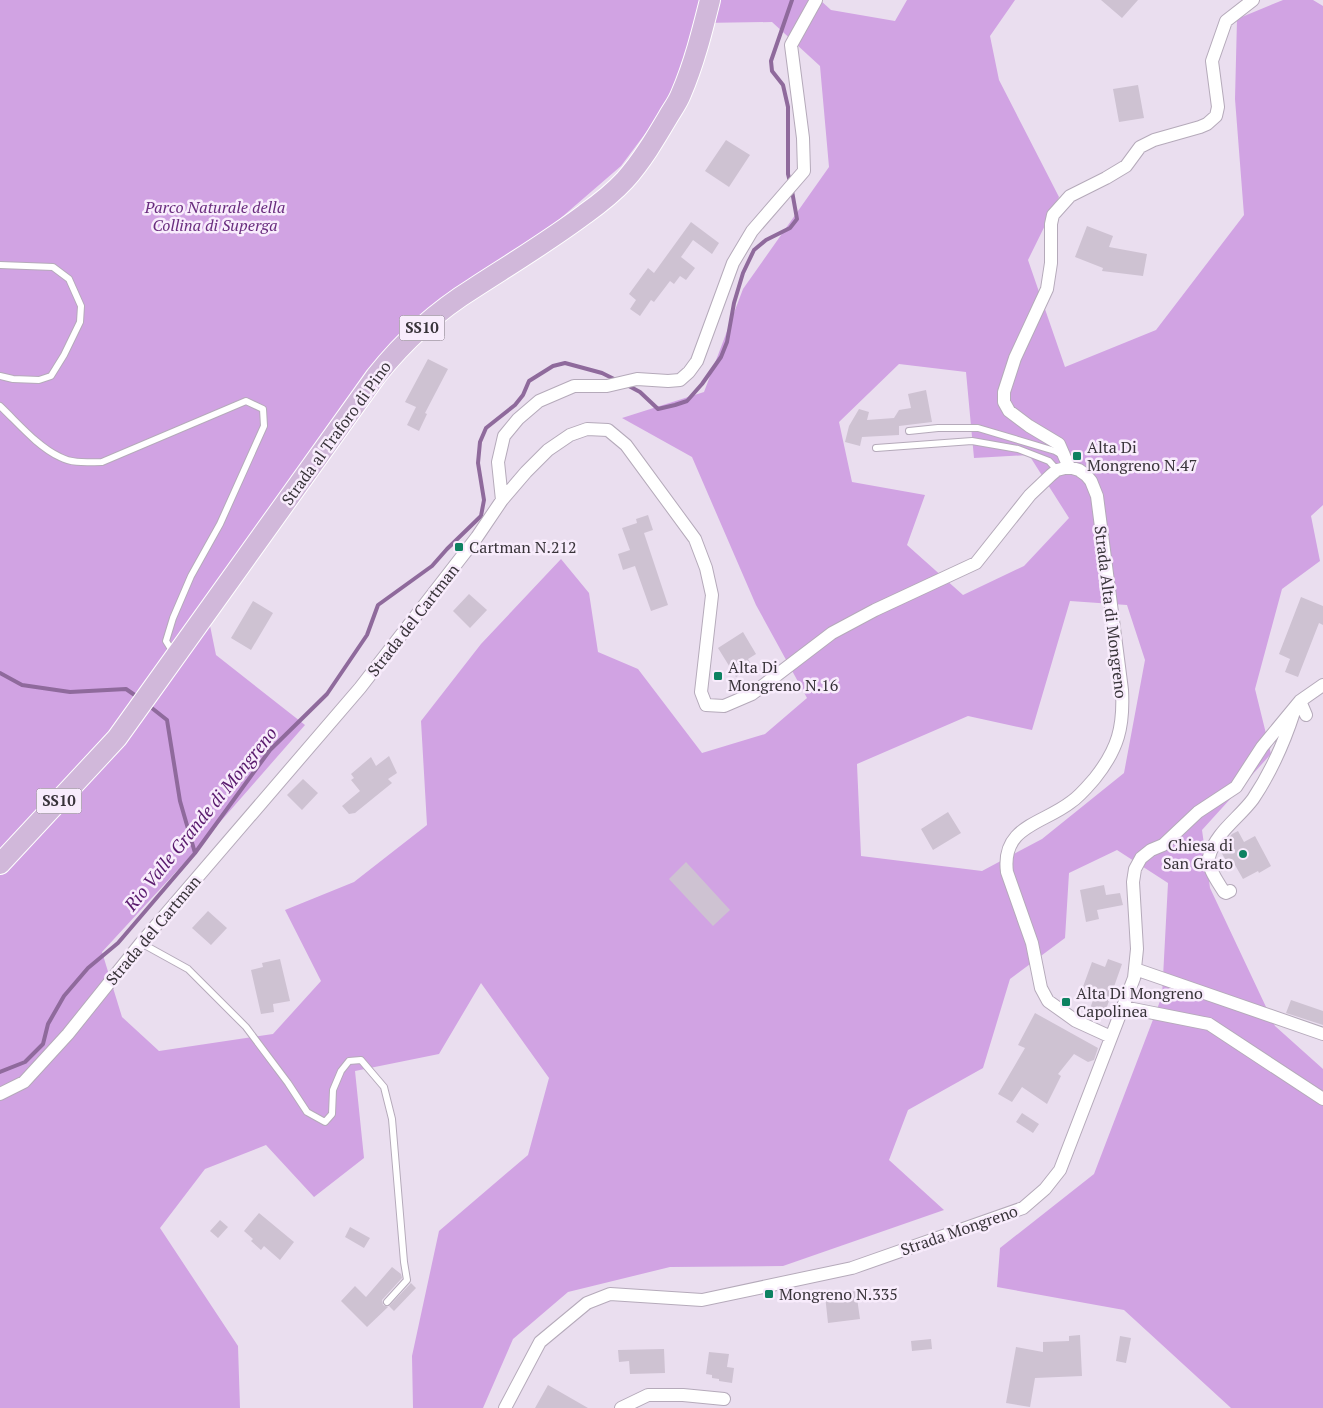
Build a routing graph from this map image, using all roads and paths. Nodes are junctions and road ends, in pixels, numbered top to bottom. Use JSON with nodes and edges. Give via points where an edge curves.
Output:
{"nodes":[{"id":1,"x":710,"y":0,"type":"edge"},
{"id":2,"x":816,"y":0,"type":"edge"},
{"id":3,"x":1253,"y":0,"type":"edge"},
{"id":4,"x":0,"y":265,"type":"edge"},
{"id":5,"x":0,"y":376,"type":"edge"},
{"id":6,"x":0,"y":406,"type":"edge"},
{"id":7,"x":909,"y":431,"type":"dead end"},
{"id":8,"x":876,"y":448,"type":"dead end"},
{"id":9,"x":1064,"y":465,"type":"junction"},
{"id":10,"x":502,"y":500,"type":"junction"},
{"id":11,"x":176,"y":657,"type":"junction"},
{"id":12,"x":1323,"y":686,"type":"edge"},
{"id":13,"x":1323,"y":695,"type":"edge"},
{"id":14,"x":1298,"y":703,"type":"junction"},
{"id":15,"x":1306,"y":715,"type":"dead end"},
{"id":16,"x":0,"y":864,"type":"edge"},
{"id":17,"x":1230,"y":891,"type":"dead end"},
{"id":18,"x":141,"y":942,"type":"junction"},
{"id":19,"x":1135,"y":969,"type":"junction"},
{"id":20,"x":1123,"y":1007,"type":"junction"},
{"id":21,"x":1323,"y":1034,"type":"edge"},
{"id":22,"x":1111,"y":1037,"type":"junction"},
{"id":23,"x":0,"y":1094,"type":"edge"},
{"id":24,"x":1323,"y":1100,"type":"edge"},
{"id":25,"x":387,"y":1302,"type":"dead end"},
{"id":26,"x":724,"y":1399,"type":"dead end"},
{"id":27,"x":701,"y":1402,"type":"edge"},
{"id":28,"x":505,"y":1408,"type":"edge"},
{"id":29,"x":621,"y":1408,"type":"edge"}],
"edges":[{"from":1,"to":11,"type":"main road","name":"Strada al Traforo di Pino","number":"SS10","via":[[680,96],[647,152],[604,200],[568,228],[472,289],[391,357]]},
{"from":2,"to":10,"type":"street","via":[[791,45],[804,171],[752,231],[733,263],[697,361],[680,380],[637,379],[607,386],[574,386],[539,401],[504,436],[498,462]]},
{"from":3,"to":9,"type":"street","name":"Strada Alta di Mongreno","via":[[1226,21],[1212,61],[1218,107],[1216,116],[1200,127],[1140,147],[1126,166],[1070,196],[1053,215],[1047,288],[1015,358],[1004,402],[1009,411],[1059,444]]},
{"from":4,"to":5,"type":"lane","via":[[53,267],[69,279],[80,306],[80,322],[51,376],[39,380]]},
{"from":6,"to":11,"type":"lane","via":[[60,458],[81,463],[102,462],[246,401],[263,408],[264,426],[173,618],[166,641]]},
{"from":7,"to":9,"type":"lane","via":[[978,428],[1055,452]]},
{"from":8,"to":9,"type":"lane","via":[[972,441],[1018,449]]},
{"from":9,"to":10,"type":"street","via":[[1030,494],[976,563],[832,633],[752,694],[724,706],[706,705],[701,692],[712,595],[696,539],[626,445],[608,430],[570,434],[548,450]]},
{"from":9,"to":22,"type":"street","name":"Strada Alta di Mongreno","via":[[1086,475],[1097,496],[1124,711],[1115,747],[1105,766],[1071,803],[1022,830],[1012,841],[1006,861],[1032,943],[1041,988],[1048,1001],[1076,1021]]},
{"from":10,"to":18,"type":"street","name":"Strada del Cartman","via":[[360,688]]},
{"from":11,"to":16,"type":"main road","name":"Strada al Traforo di Pino","number":"SS10","via":[[117,738]]},
{"from":12,"to":14,"type":"street","name":"Strada Mongreno"},
{"from":13,"to":14,"type":"street"},
{"from":14,"to":15,"type":"street"},
{"from":14,"to":17,"type":"street","via":[[1278,756],[1252,800],[1216,840],[1209,858],[1211,870],[1224,892]]},
{"from":14,"to":19,"type":"street","name":"Strada Mongreno","via":[[1262,747],[1236,787],[1198,812],[1163,845],[1141,858],[1133,882]]},
{"from":18,"to":23,"type":"street","name":"Strada del Cartman","via":[[68,1034],[24,1082]]},
{"from":18,"to":25,"type":"lane","via":[[188,969],[232,1012],[307,1112],[325,1122],[332,1114],[334,1090],[341,1071],[349,1061],[361,1060],[384,1087],[392,1119],[407,1280]]},
{"from":19,"to":20,"type":"street","name":"Strada Mongreno"},
{"from":19,"to":21,"type":"street"},
{"from":20,"to":22,"type":"street","name":"Strada Mongreno"},
{"from":20,"to":24,"type":"street","via":[[1208,1024]]},
{"from":22,"to":28,"type":"street","name":"Strada Mongreno","via":[[1060,1170],[1024,1208],[852,1268],[702,1300],[610,1294],[594,1300],[540,1342]]},
{"from":26,"to":27,"type":"street"},
{"from":27,"to":29,"type":"street","via":[[683,1395],[648,1395]]}]}
